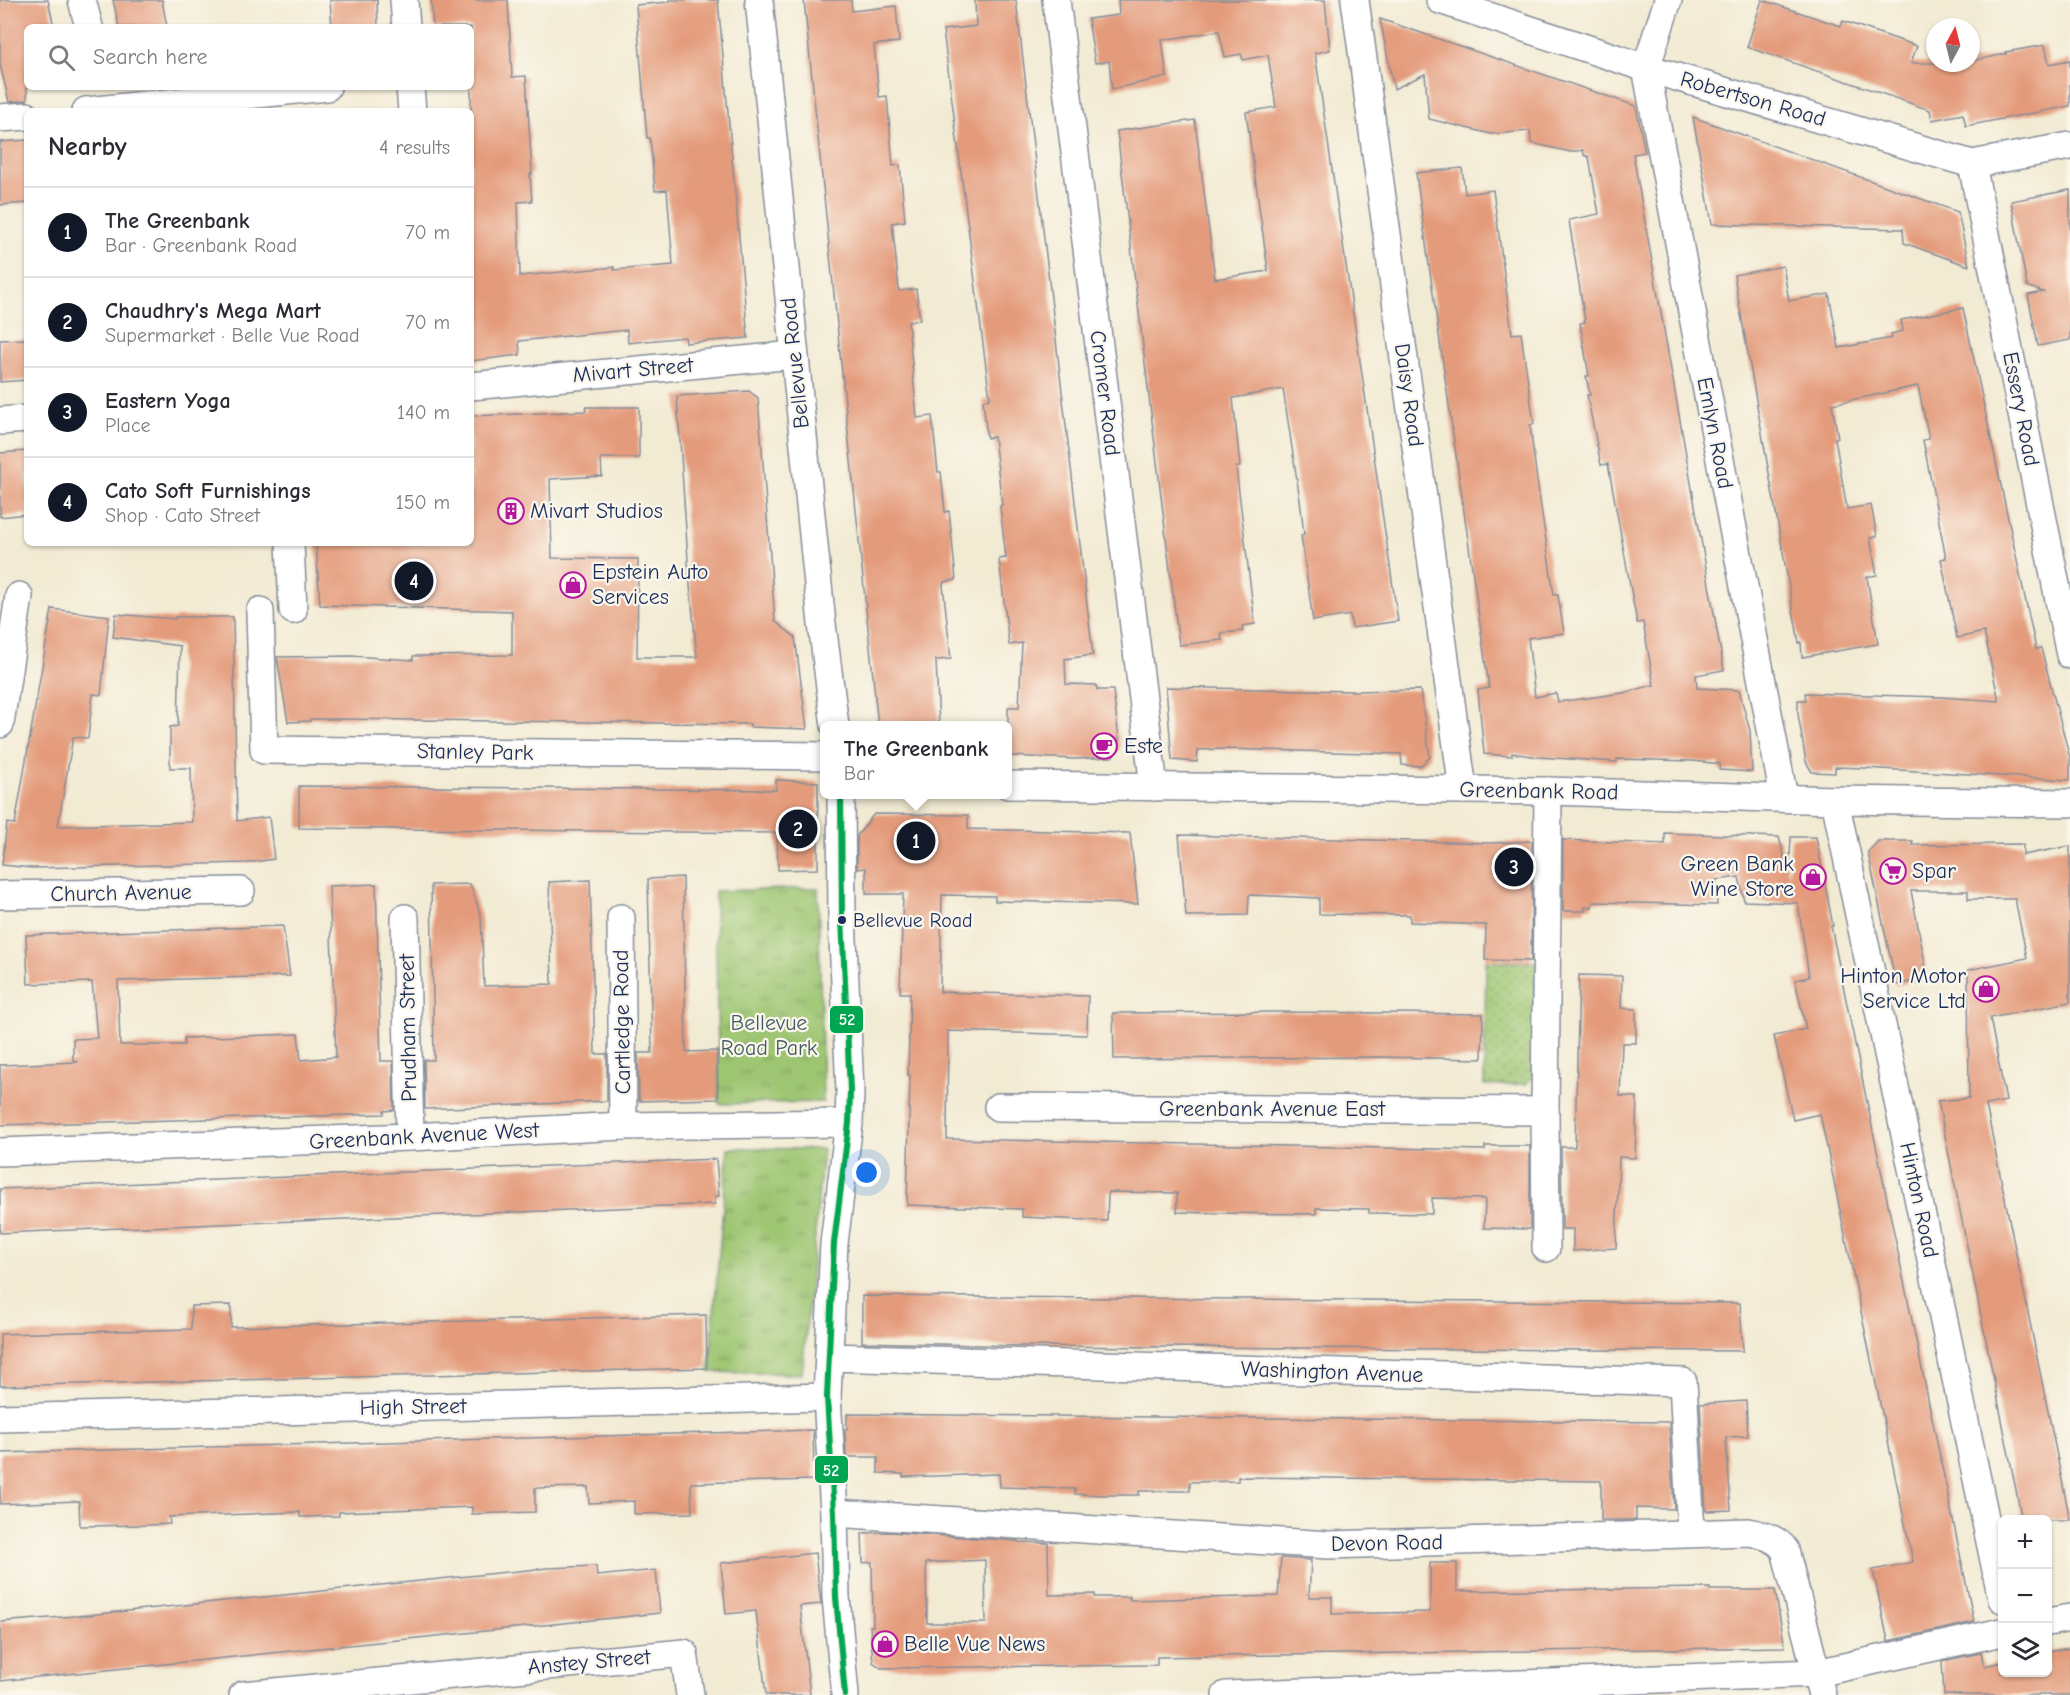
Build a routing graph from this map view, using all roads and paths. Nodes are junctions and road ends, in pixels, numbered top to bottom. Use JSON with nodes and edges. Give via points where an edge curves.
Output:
{"nodes":[{"id":1,"x":82,"y":0,"type":"edge"},
{"id":2,"x":405,"y":0,"type":"edge"},
{"id":3,"x":759,"y":0,"type":"edge"},
{"id":4,"x":1056,"y":0,"type":"edge"},
{"id":5,"x":1354,"y":0,"type":"edge"},
{"id":6,"x":1440,"y":0,"type":"edge"},
{"id":7,"x":1668,"y":0,"type":"edge"},
{"id":8,"x":88,"y":24,"type":"edge"},
{"id":9,"x":406,"y":24,"type":"edge"},
{"id":10,"x":1646,"y":68,"type":"junction"},
{"id":11,"x":282,"y":90,"type":"edge"},
{"id":12,"x":410,"y":90,"type":"edge"},
{"id":13,"x":100,"y":102,"type":"edge"},
{"id":14,"x":412,"y":108,"type":"edge"},
{"id":15,"x":24,"y":116,"type":"edge"},
{"id":16,"x":0,"y":118,"type":"edge"},
{"id":17,"x":2070,"y":146,"type":"edge"},
{"id":18,"x":1972,"y":164,"type":"junction"},
{"id":19,"x":794,"y":355,"type":"junction"},
{"id":20,"x":474,"y":386,"type":"edge"},
{"id":21,"x":24,"y":419,"type":"edge"},
{"id":22,"x":0,"y":421,"type":"edge"},
{"id":23,"x":290,"y":546,"type":"edge"},
{"id":24,"x":19,"y":596,"type":"dead end"},
{"id":25,"x":293,"y":610,"type":"dead end"},
{"id":26,"x":260,"y":611,"type":"dead end"},
{"id":27,"x":2070,"y":655,"type":"edge"},
{"id":28,"x":834,"y":721,"type":"edge"},
{"id":29,"x":0,"y":724,"type":"edge"},
{"id":30,"x":820,"y":756,"type":"edge"},
{"id":31,"x":1012,"y":785,"type":"edge"},
{"id":32,"x":1155,"y":787,"type":"junction"},
{"id":33,"x":1464,"y":789,"type":"junction"},
{"id":34,"x":1548,"y":791,"type":"junction"},
{"id":35,"x":1784,"y":798,"type":"junction"},
{"id":36,"x":841,"y":799,"type":"edge"},
{"id":37,"x":1835,"y":800,"type":"junction"},
{"id":38,"x":2070,"y":803,"type":"edge"},
{"id":39,"x":241,"y":891,"type":"dead end"},
{"id":40,"x":0,"y":895,"type":"edge"},
{"id":41,"x":405,"y":918,"type":"dead end"},
{"id":42,"x":621,"y":918,"type":"dead end"},
{"id":43,"x":999,"y":1107,"type":"dead end"},
{"id":44,"x":1545,"y":1111,"type":"junction"},
{"id":45,"x":849,"y":1123,"type":"junction"},
{"id":46,"x":622,"y":1126,"type":"junction"},
{"id":47,"x":410,"y":1137,"type":"junction"},
{"id":48,"x":0,"y":1152,"type":"edge"},
{"id":49,"x":1546,"y":1248,"type":"dead end"},
{"id":50,"x":829,"y":1357,"type":"junction"},
{"id":51,"x":827,"y":1397,"type":"junction"},
{"id":52,"x":0,"y":1418,"type":"edge"},
{"id":53,"x":834,"y":1513,"type":"junction"},
{"id":54,"x":1691,"y":1533,"type":"junction"},
{"id":55,"x":1998,"y":1580,"type":"edge"},
{"id":56,"x":2070,"y":1618,"type":"edge"},
{"id":57,"x":2052,"y":1621,"type":"edge"},
{"id":58,"x":1998,"y":1633,"type":"edge"},
{"id":59,"x":1819,"y":1684,"type":"edge"},
{"id":60,"x":243,"y":1695,"type":"edge"},
{"id":61,"x":690,"y":1695,"type":"edge"},
{"id":62,"x":845,"y":1695,"type":"edge"},
{"id":63,"x":1226,"y":1695,"type":"edge"}],
"edges":[{"from":1,"to":8,"type":"street"},
{"from":2,"to":9,"type":"street"},
{"from":3,"to":19,"type":"street","name":"Bellevue Road"},
{"from":4,"to":32,"type":"street","name":"Cromer Road"},
{"from":5,"to":33,"type":"street","name":"Daisy Road"},
{"from":6,"to":10,"type":"street","name":"Robertson Road"},
{"from":7,"to":10,"type":"street"},
{"from":10,"to":18,"type":"street","name":"Robertson Road"},
{"from":10,"to":35,"type":"street","name":"Emlyn Road"},
{"from":11,"to":13,"type":"street"},
{"from":12,"to":14,"type":"street"},
{"from":15,"to":16,"type":"street"},
{"from":17,"to":18,"type":"street","name":"Robertson Road"},
{"from":18,"to":27,"type":"street","name":"Essery Road"},
{"from":19,"to":20,"type":"street","name":"Mivart Street"},
{"from":19,"to":28,"type":"street","name":"Bellevue Road"},
{"from":21,"to":22,"type":"street"},
{"from":23,"to":25,"type":"street"},
{"from":24,"to":29,"type":"street"},
{"from":26,"to":30,"type":"street","name":"Stanley Park","via":[[264,750]]},
{"from":31,"to":32,"type":"street","name":"Greenbank Road"},
{"from":32,"to":33,"type":"street","name":"Greenbank Road"},
{"from":33,"to":34,"type":"street","name":"Greenbank Road"},
{"from":34,"to":35,"type":"street","name":"Greenbank Road"},
{"from":34,"to":44,"type":"street"},
{"from":35,"to":37,"type":"street","name":"Greenbank Road"},
{"from":36,"to":45,"type":"street"},
{"from":37,"to":38,"type":"street","name":"Greenbank Road"},
{"from":37,"to":55,"type":"street","name":"Hinton Road"},
{"from":39,"to":40,"type":"street","name":"Church Avenue"},
{"from":41,"to":47,"type":"street","name":"Prudham Street"},
{"from":42,"to":46,"type":"street","name":"Cartledge Road"},
{"from":43,"to":44,"type":"street","name":"Greenbank Avenue East"},
{"from":44,"to":49,"type":"street"},
{"from":45,"to":46,"type":"street","name":"Greenbank Avenue West"},
{"from":45,"to":50,"type":"street","via":[[834,1243]]},
{"from":46,"to":47,"type":"street","name":"Greenbank Avenue West"},
{"from":47,"to":48,"type":"street","name":"Greenbank Avenue West"},
{"from":50,"to":51,"type":"street"},
{"from":50,"to":54,"type":"street","name":"Washington Avenue","via":[[1683,1383]]},
{"from":51,"to":52,"type":"street","name":"High Street"},
{"from":51,"to":53,"type":"street"},
{"from":53,"to":54,"type":"street","name":"Devon Road","via":[[1329,1545]]},
{"from":53,"to":62,"type":"street","via":[[836,1597]]},
{"from":54,"to":59,"type":"street","name":"Devon Road","via":[[1760,1533],[1782,1546]]},
{"from":56,"to":57,"type":"street"},
{"from":58,"to":59,"type":"street"},
{"from":59,"to":63,"type":"street"},
{"from":60,"to":61,"type":"street","name":"Anstey Street","via":[[684,1653]]}]}
